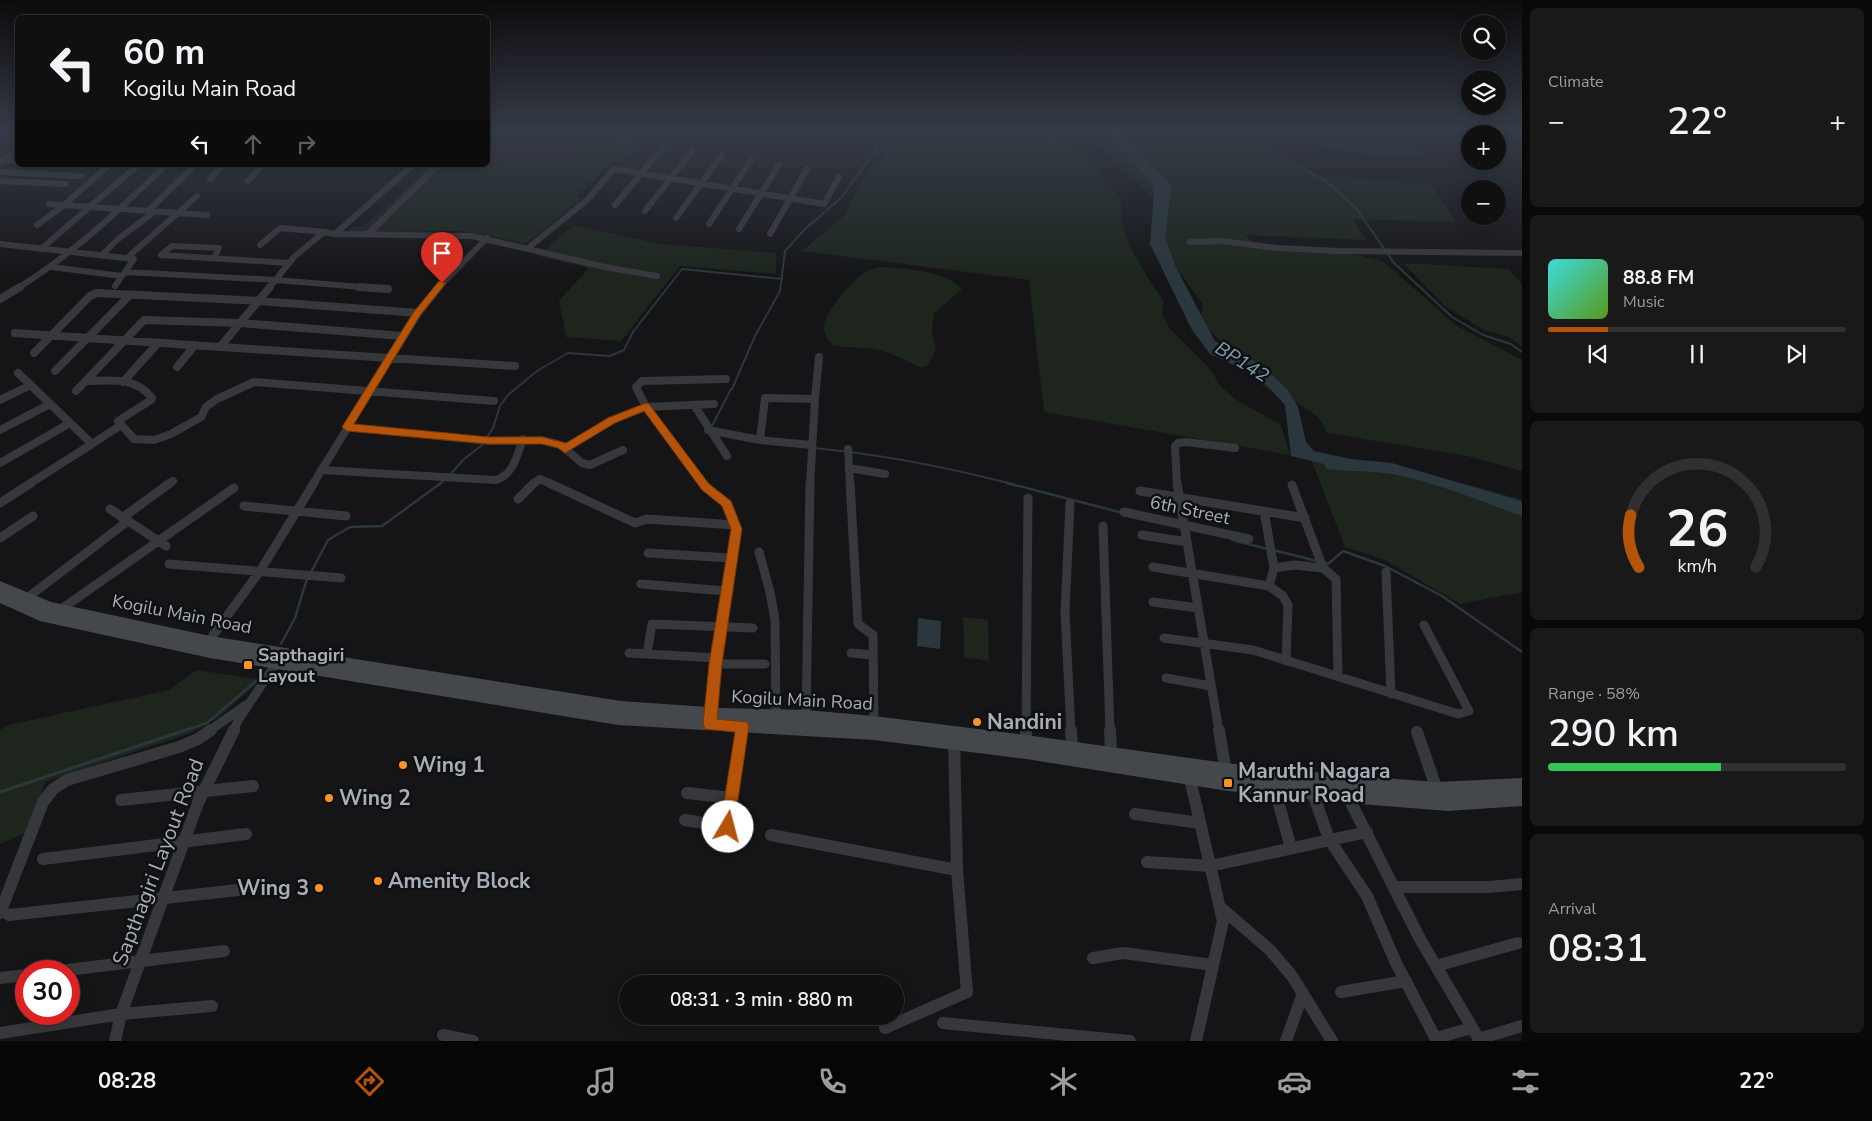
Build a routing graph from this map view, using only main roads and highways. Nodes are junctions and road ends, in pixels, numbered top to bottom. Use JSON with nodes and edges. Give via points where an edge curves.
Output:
{"nodes":[{"id":1,"x":0,"y":586,"type":"edge"},
{"id":2,"x":0,"y":598,"type":"edge"},
{"id":3,"x":205,"y":646,"type":"junction"},
{"id":4,"x":711,"y":720,"type":"junction"},
{"id":5,"x":954,"y":738,"type":"junction"},
{"id":6,"x":1188,"y":771,"type":"junction"},
{"id":7,"x":1226,"y":777,"type":"junction"},
{"id":8,"x":1522,"y":786,"type":"edge"},
{"id":9,"x":1522,"y":798,"type":"edge"}],
"edges":[{"from":1,"to":3,"type":"main road","name":"Kogilu Main Road","via":[[49,607]]},
{"from":2,"to":3,"type":"main road","name":"Kogilu Main Road","via":[[40,615]]},
{"from":3,"to":4,"type":"main road","name":"Kogilu Main Road","via":[[531,700],[618,718]]},
{"from":4,"to":5,"type":"main road","name":"Kogilu Main Road","via":[[742,726]]},
{"from":4,"to":5,"type":"main road","name":"Kogilu Main Road","via":[[806,717],[874,723]]},
{"from":5,"to":6,"type":"main road","name":"Kogilu Main Road"},
{"from":5,"to":6,"type":"main road","name":"Kogilu Main Road","via":[[1072,748]]},
{"from":6,"to":7,"type":"main road","name":"Kogilu Main Road"},
{"from":7,"to":8,"type":"main road","name":"Kogilu Main Road","via":[[1437,790]]},
{"from":7,"to":9,"type":"main road","name":"Kogilu Main Road","via":[[1274,787],[1448,803]]}]}
